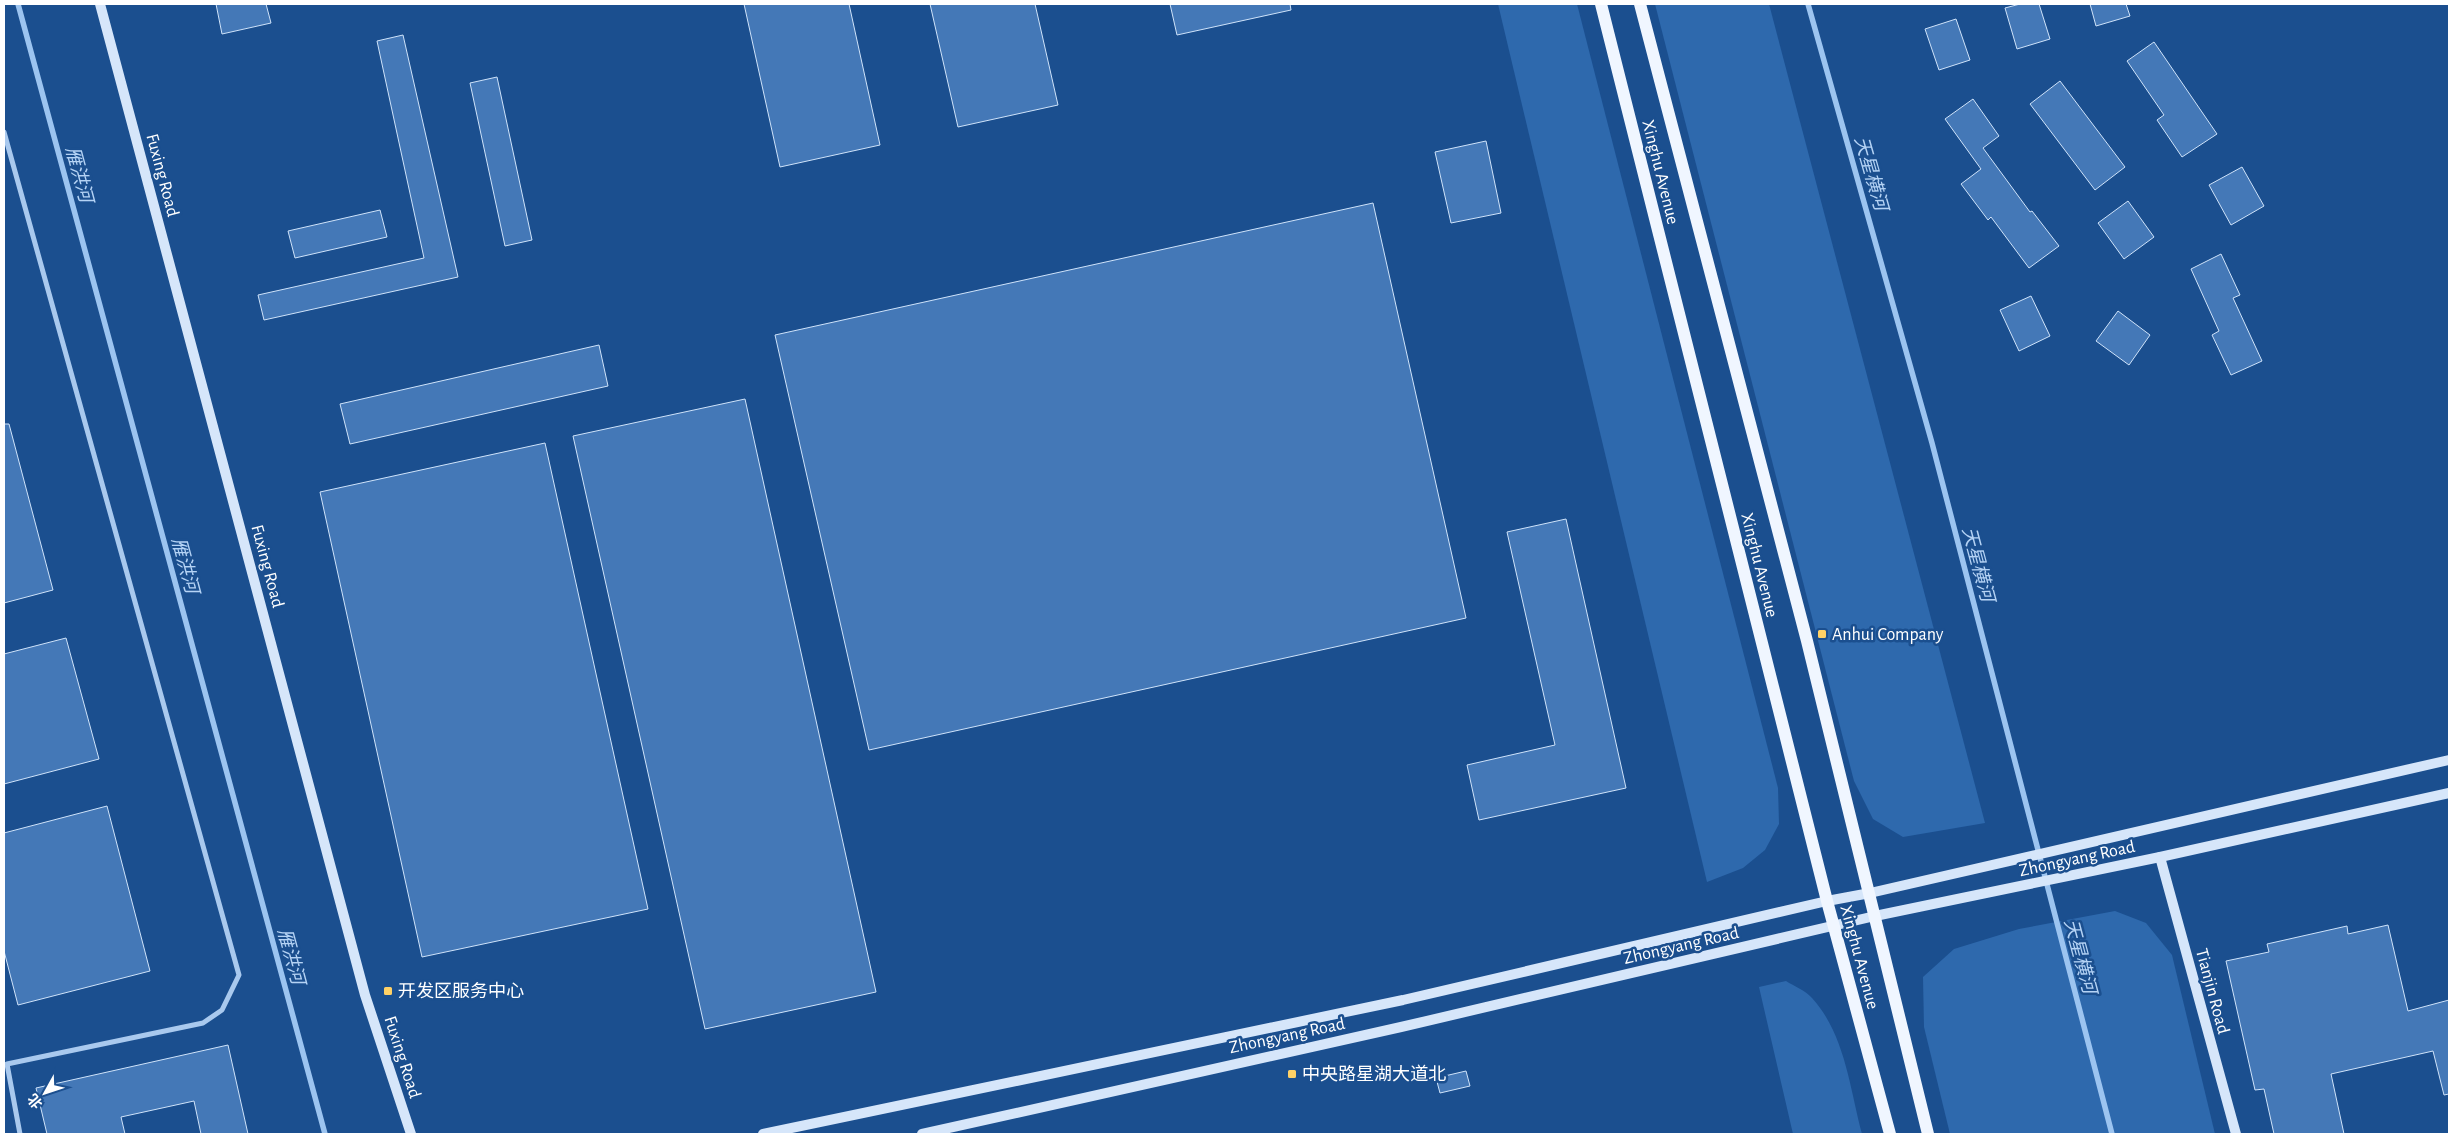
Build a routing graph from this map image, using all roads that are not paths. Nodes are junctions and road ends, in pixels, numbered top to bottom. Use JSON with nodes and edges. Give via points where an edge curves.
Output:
{"nodes":[{"id":1,"x":100,"y":4,"type":"edge"},
{"id":2,"x":1601,"y":4,"type":"edge"},
{"id":3,"x":1640,"y":4,"type":"edge"},
{"id":4,"x":4,"y":132,"type":"edge"},
{"id":5,"x":2449,"y":760,"type":"edge"},
{"id":6,"x":2449,"y":793,"type":"edge"},
{"id":7,"x":2160,"y":857,"type":"junction"},
{"id":8,"x":1870,"y":894,"type":"junction"},
{"id":9,"x":1827,"y":901,"type":"junction"},
{"id":10,"x":1875,"y":916,"type":"junction"},
{"id":11,"x":1833,"y":925,"type":"junction"},
{"id":12,"x":20,"y":1134,"type":"edge"},
{"id":13,"x":411,"y":1134,"type":"edge"},
{"id":14,"x":764,"y":1134,"type":"edge"},
{"id":15,"x":922,"y":1134,"type":"edge"},
{"id":16,"x":1890,"y":1134,"type":"edge"},
{"id":17,"x":1928,"y":1134,"type":"edge"},
{"id":18,"x":2236,"y":1134,"type":"edge"}],
"edges":[{"from":1,"to":13,"type":"street","name":"Fuxing Road","via":[[365,995]]},
{"from":2,"to":9,"type":"main road","name":"Xinghu Avenue"},
{"from":3,"to":8,"type":"main road","name":"Xinghu Avenue"},
{"from":4,"to":12,"type":"street","via":[[239,975],[222,1010],[203,1022],[7,1064]]},
{"from":5,"to":8,"type":"street","name":"Zhongyang Road"},
{"from":6,"to":7,"type":"street","name":"Zhongyang Road"},
{"from":7,"to":10,"type":"street","name":"Zhongyang Road"},
{"from":7,"to":18,"type":"street","name":"Tianjin Road"},
{"from":8,"to":9,"type":"street","name":"Zhongyang Road"},
{"from":8,"to":10,"type":"main road","name":"Xinghu Avenue"},
{"from":9,"to":11,"type":"main road","name":"Xinghu Avenue"},
{"from":9,"to":14,"type":"street","name":"Zhongyang Road","via":[[1403,1000]]},
{"from":10,"to":11,"type":"street","name":"Zhongyang Road"},
{"from":10,"to":17,"type":"main road","name":"Xinghu Avenue"},
{"from":11,"to":15,"type":"street","name":"Zhongyang Road","via":[[1401,1027]]},
{"from":11,"to":16,"type":"main road","name":"Xinghu Avenue"}]}
